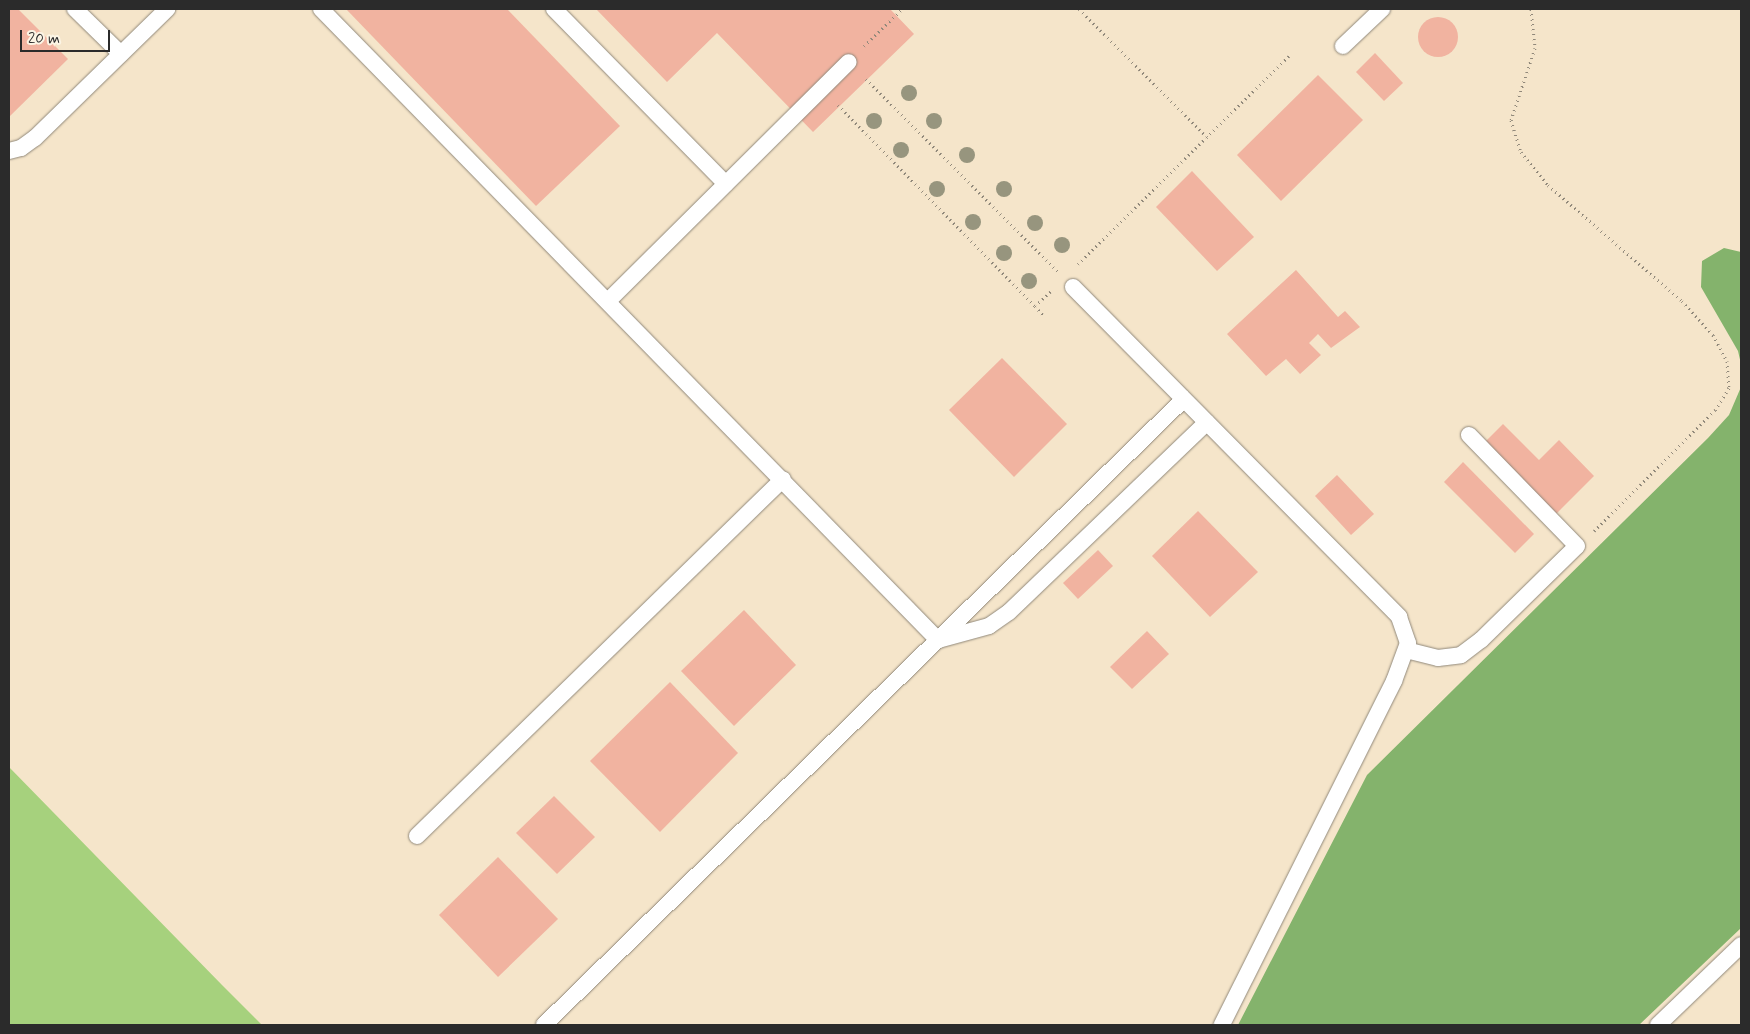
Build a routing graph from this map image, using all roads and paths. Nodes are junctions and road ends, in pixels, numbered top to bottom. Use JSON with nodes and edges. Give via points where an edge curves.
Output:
{"nodes":[{"id":1,"x":75,"y":9,"type":"edge"},
{"id":2,"x":167,"y":9,"type":"edge"},
{"id":3,"x":321,"y":9,"type":"edge"},
{"id":4,"x":554,"y":9,"type":"edge"},
{"id":5,"x":902,"y":9,"type":"edge"},
{"id":6,"x":1079,"y":9,"type":"edge"},
{"id":7,"x":1382,"y":9,"type":"edge"},
{"id":8,"x":1531,"y":9,"type":"edge"},
{"id":9,"x":1343,"y":46,"type":"dead end"},
{"id":10,"x":121,"y":54,"type":"junction"},
{"id":11,"x":1291,"y":54,"type":"dead end"},
{"id":12,"x":849,"y":62,"type":"junction"},
{"id":13,"x":822,"y":89,"type":"junction"},
{"id":14,"x":1207,"y":137,"type":"junction"},
{"id":15,"x":9,"y":151,"type":"edge"},
{"id":16,"x":726,"y":184,"type":"junction"},
{"id":17,"x":1069,"y":283,"type":"junction"},
{"id":18,"x":608,"y":300,"type":"junction"},
{"id":19,"x":1035,"y":306,"type":"junction"},
{"id":20,"x":1044,"y":316,"type":"dead end"},
{"id":21,"x":1184,"y":400,"type":"junction"},
{"id":22,"x":1207,"y":422,"type":"junction"},
{"id":23,"x":1470,"y":436,"type":"dead end"},
{"id":24,"x":783,"y":479,"type":"junction"},
{"id":25,"x":1577,"y":546,"type":"junction"},
{"id":26,"x":938,"y":640,"type":"junction"},
{"id":27,"x":1406,"y":650,"type":"junction"},
{"id":28,"x":417,"y":836,"type":"dead end"},
{"id":29,"x":1741,"y":945,"type":"edge"},
{"id":30,"x":544,"y":1025,"type":"edge"},
{"id":31,"x":1222,"y":1025,"type":"edge"},
{"id":32,"x":1658,"y":1025,"type":"edge"}],
"edges":[{"from":1,"to":10,"type":"lane"},
{"from":2,"to":10,"type":"lane"},
{"from":3,"to":18,"type":"lane"},
{"from":4,"to":16,"type":"lane"},
{"from":5,"to":12,"type":"path"},
{"from":6,"to":14,"type":"path"},
{"from":7,"to":9,"type":"lane"},
{"from":8,"to":25,"type":"path","via":[[1535,48],[1510,120],[1521,152],[1548,185],[1682,302],[1713,335],[1727,361],[1729,388],[1715,410]]},
{"from":10,"to":15,"type":"lane","via":[[35,138],[21,148]]},
{"from":11,"to":14,"type":"path"},
{"from":12,"to":13,"type":"lane"},
{"from":12,"to":17,"type":"path"},
{"from":13,"to":16,"type":"lane"},
{"from":13,"to":19,"type":"path"},
{"from":14,"to":17,"type":"path"},
{"from":16,"to":18,"type":"lane"},
{"from":17,"to":19,"type":"path"},
{"from":17,"to":21,"type":"lane"},
{"from":18,"to":24,"type":"lane"},
{"from":19,"to":20,"type":"path"},
{"from":21,"to":22,"type":"lane"},
{"from":21,"to":26,"type":"lane"},
{"from":22,"to":26,"type":"lane","via":[[1009,612],[989,626]]},
{"from":22,"to":27,"type":"lane","via":[[1399,617],[1408,643]]},
{"from":23,"to":25,"type":"lane"},
{"from":24,"to":26,"type":"lane"},
{"from":24,"to":28,"type":"lane"},
{"from":25,"to":27,"type":"lane","via":[[1481,640],[1461,655],[1438,658]]},
{"from":26,"to":30,"type":"lane"},
{"from":27,"to":31,"type":"lane"},
{"from":29,"to":32,"type":"lane"}]}
